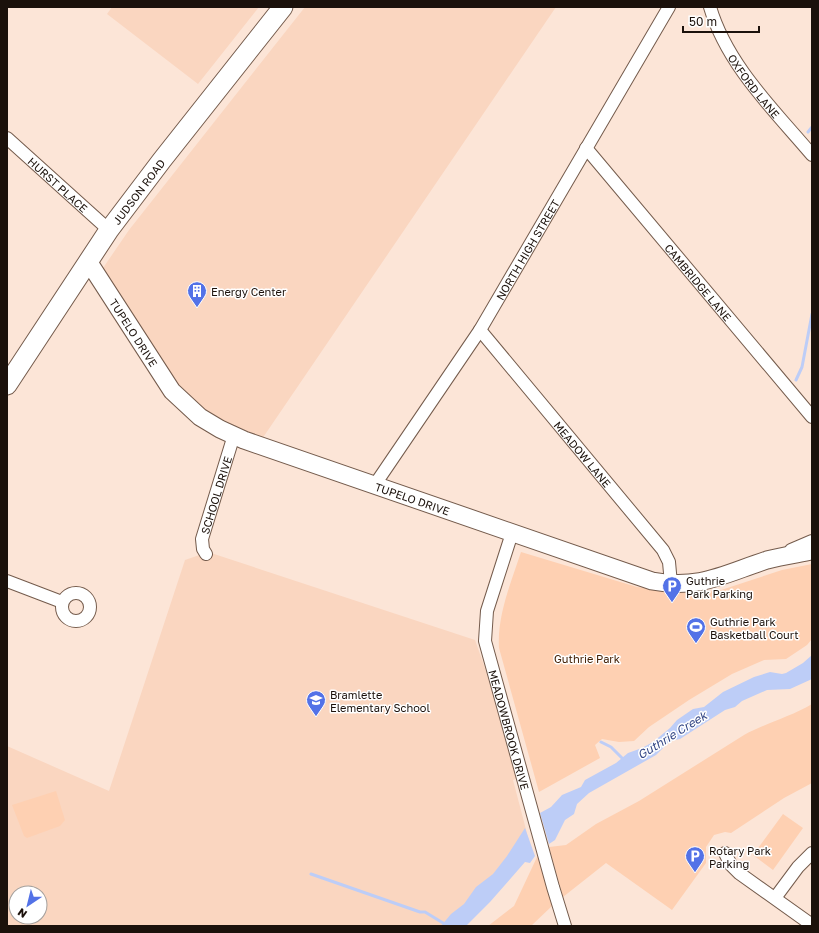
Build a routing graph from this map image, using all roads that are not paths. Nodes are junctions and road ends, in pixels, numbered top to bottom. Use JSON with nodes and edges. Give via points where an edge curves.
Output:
{"nodes":[{"id":1,"x":283,"y":7,"type":"edge"},
{"id":2,"x":669,"y":7,"type":"edge"},
{"id":3,"x":710,"y":7,"type":"edge"},
{"id":4,"x":7,"y":138,"type":"edge"},
{"id":5,"x":586,"y":148,"type":"junction"},
{"id":6,"x":812,"y":155,"type":"edge"},
{"id":7,"x":109,"y":230,"type":"junction"},
{"id":8,"x":88,"y":261,"type":"junction"},
{"id":9,"x":480,"y":330,"type":"junction"},
{"id":10,"x":7,"y":385,"type":"edge"},
{"id":11,"x":812,"y":417,"type":"edge"},
{"id":12,"x":234,"y":435,"type":"junction"},
{"id":13,"x":374,"y":486,"type":"junction"},
{"id":14,"x":512,"y":533,"type":"junction"},
{"id":15,"x":812,"y":541,"type":"edge"},
{"id":16,"x":812,"y":551,"type":"edge"},
{"id":17,"x":206,"y":554,"type":"dead end"},
{"id":18,"x":768,"y":560,"type":"junction"},
{"id":19,"x":7,"y":581,"type":"edge"},
{"id":20,"x":671,"y":584,"type":"junction"},
{"id":21,"x":62,"y":602,"type":"dead end"},
{"id":22,"x":725,"y":853,"type":"dead end"},
{"id":23,"x":812,"y":853,"type":"edge"},
{"id":24,"x":775,"y":898,"type":"junction"},
{"id":25,"x":812,"y":925,"type":"edge"},
{"id":26,"x":565,"y":926,"type":"edge"}],
"edges":[{"from":1,"to":7,"type":"main road","name":"JUDSON ROAD"},
{"from":2,"to":5,"type":"street","name":"NORTH HIGH STREET"},
{"from":3,"to":6,"type":"street","name":"OXFORD LANE","via":[[722,38],[742,70]]},
{"from":4,"to":7,"type":"street","name":"HURST PLACE"},
{"from":5,"to":9,"type":"street","name":"NORTH HIGH STREET"},
{"from":5,"to":11,"type":"street","name":"CAMBRIDGE LANE"},
{"from":7,"to":8,"type":"main road","name":"JUDSON ROAD"},
{"from":8,"to":10,"type":"main road","name":"JUDSON ROAD"},
{"from":8,"to":12,"type":"street","name":"TUPELO DRIVE","via":[[172,391],[200,417]]},
{"from":9,"to":13,"type":"street","name":"NORTH HIGH STREET"},
{"from":9,"to":20,"type":"street","name":"MEADOW LANE","via":[[663,550],[669,562]]},
{"from":12,"to":13,"type":"street","name":"TUPELO DRIVE"},
{"from":12,"to":17,"type":"street","name":"SCHOOL DRIVE","via":[[202,539],[202,549]]},
{"from":13,"to":14,"type":"street","name":"TUPELO DRIVE"},
{"from":14,"to":20,"type":"street","name":"TUPELO DRIVE","via":[[652,582]]},
{"from":14,"to":26,"type":"street","name":"MEADOWBROOK DRIVE","via":[[487,611],[485,641]]},
{"from":15,"to":18,"type":"street","name":"TUPELO DRIVE"},
{"from":16,"to":18,"type":"street"},
{"from":18,"to":20,"type":"street","name":"TUPELO DRIVE","via":[[706,582]]},
{"from":19,"to":21,"type":"street"},
{"from":22,"to":24,"type":"street","via":[[734,869]]},
{"from":23,"to":24,"type":"street"},
{"from":24,"to":25,"type":"street"}]}
